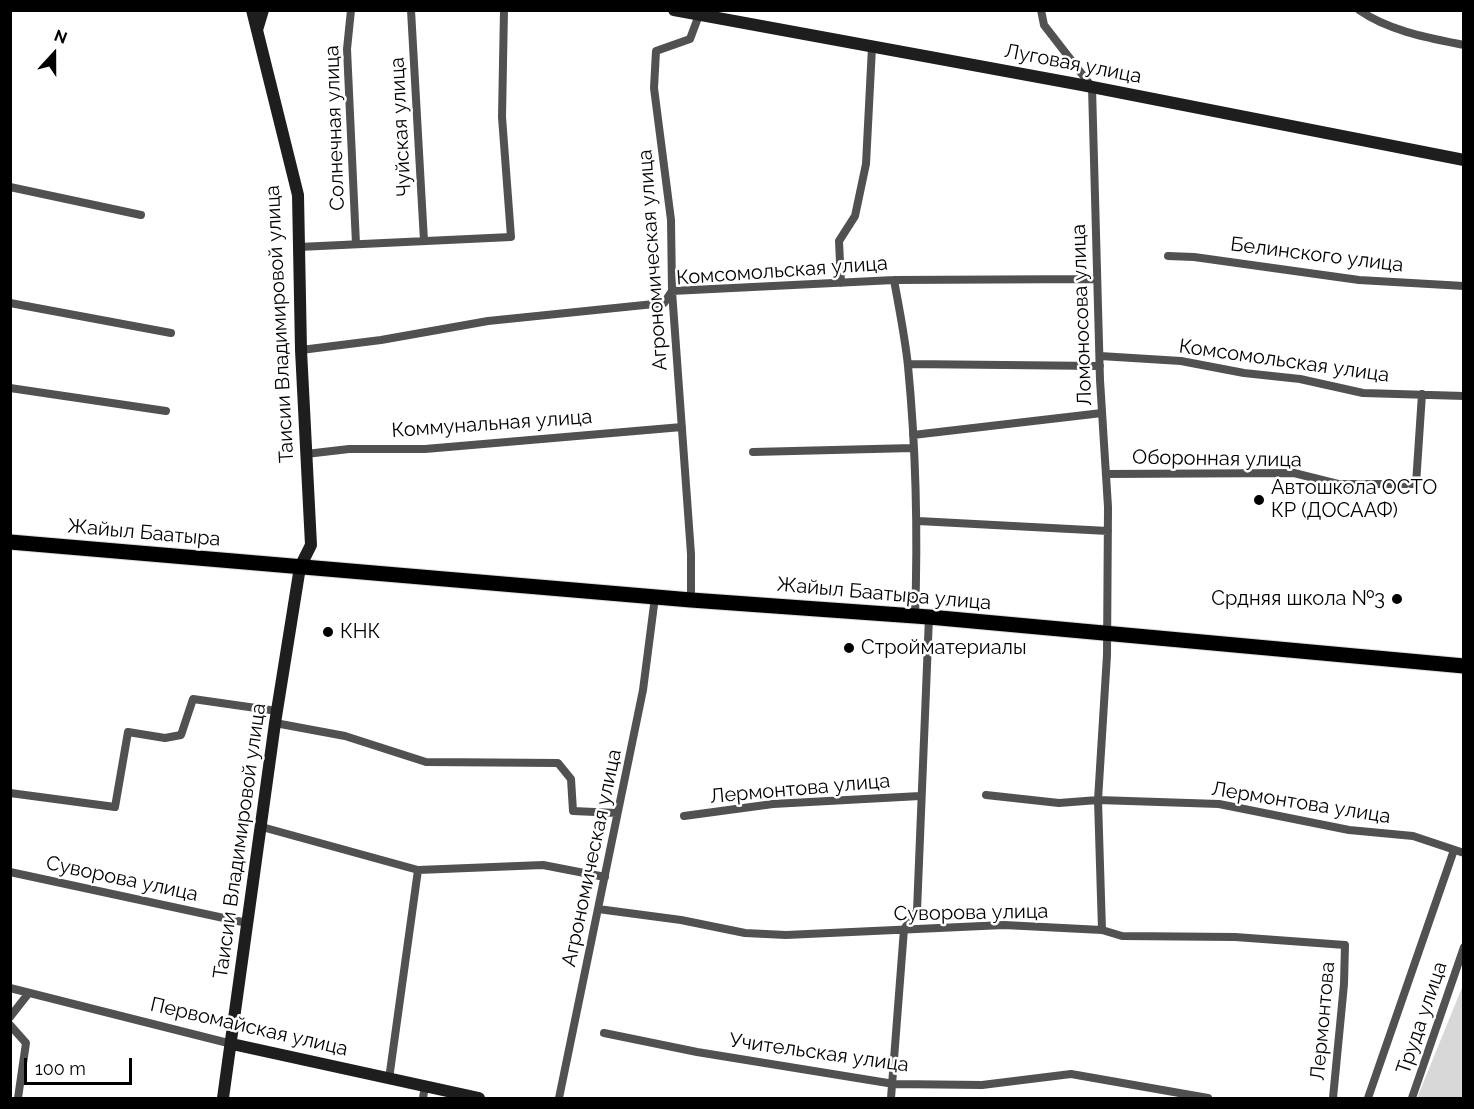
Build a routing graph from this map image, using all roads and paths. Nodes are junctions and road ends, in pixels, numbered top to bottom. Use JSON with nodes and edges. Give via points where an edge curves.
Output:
{"nodes":[{"id":1,"x":252,"y":10,"type":"edge"},
{"id":2,"x":263,"y":10,"type":"edge"},
{"id":3,"x":351,"y":10,"type":"edge"},
{"id":4,"x":411,"y":10,"type":"edge"},
{"id":5,"x":504,"y":10,"type":"edge"},
{"id":6,"x":674,"y":10,"type":"edge"},
{"id":7,"x":1041,"y":10,"type":"edge"},
{"id":8,"x":1359,"y":10,"type":"edge"},
{"id":9,"x":699,"y":15,"type":"junction"},
{"id":10,"x":257,"y":31,"type":"junction"},
{"id":11,"x":1464,"y":45,"type":"edge"},
{"id":12,"x":872,"y":47,"type":"junction"},
{"id":13,"x":1092,"y":87,"type":"junction"},
{"id":14,"x":1464,"y":160,"type":"edge"},
{"id":15,"x":10,"y":187,"type":"edge"},
{"id":16,"x":141,"y":215,"type":"dead end"},
{"id":17,"x":424,"y":241,"type":"junction"},
{"id":18,"x":356,"y":244,"type":"junction"},
{"id":19,"x":299,"y":247,"type":"junction"},
{"id":20,"x":1168,"y":256,"type":"dead end"},
{"id":21,"x":1097,"y":279,"type":"junction"},
{"id":22,"x":894,"y":280,"type":"junction"},
{"id":23,"x":841,"y":283,"type":"junction"},
{"id":24,"x":1464,"y":286,"type":"edge"},
{"id":25,"x":672,"y":291,"type":"junction"},
{"id":26,"x":10,"y":303,"type":"edge"},
{"id":27,"x":171,"y":333,"type":"dead end"},
{"id":28,"x":301,"y":350,"type":"junction"},
{"id":29,"x":1100,"y":356,"type":"junction"},
{"id":30,"x":908,"y":364,"type":"junction"},
{"id":31,"x":1100,"y":366,"type":"junction"},
{"id":32,"x":10,"y":388,"type":"edge"},
{"id":33,"x":1422,"y":394,"type":"junction"},
{"id":34,"x":1464,"y":396,"type":"edge"},
{"id":35,"x":166,"y":411,"type":"dead end"},
{"id":36,"x":1102,"y":413,"type":"junction"},
{"id":37,"x":682,"y":427,"type":"junction"},
{"id":38,"x":913,"y":435,"type":"junction"},
{"id":39,"x":913,"y":448,"type":"junction"},
{"id":40,"x":753,"y":452,"type":"dead end"},
{"id":41,"x":306,"y":454,"type":"junction"},
{"id":42,"x":1106,"y":474,"type":"junction"},
{"id":43,"x":918,"y":521,"type":"junction"},
{"id":44,"x":1108,"y":531,"type":"junction"},
{"id":45,"x":10,"y":542,"type":"edge"},
{"id":46,"x":300,"y":567,"type":"junction"},
{"id":47,"x":655,"y":597,"type":"junction"},
{"id":48,"x":691,"y":600,"type":"junction"},
{"id":49,"x":922,"y":617,"type":"junction"},
{"id":50,"x":1107,"y":635,"type":"junction"},
{"id":51,"x":1464,"y":666,"type":"edge"},
{"id":52,"x":276,"y":717,"type":"junction"},
{"id":53,"x":10,"y":793,"type":"edge"},
{"id":54,"x":986,"y":795,"type":"dead end"},
{"id":55,"x":920,"y":796,"type":"junction"},
{"id":56,"x":1098,"y":800,"type":"junction"},
{"id":57,"x":617,"y":813,"type":"junction"},
{"id":58,"x":684,"y":816,"type":"dead end"},
{"id":59,"x":262,"y":827,"type":"junction"},
{"id":60,"x":1454,"y":850,"type":"junction"},
{"id":61,"x":1464,"y":853,"type":"edge"},
{"id":62,"x":418,"y":870,"type":"junction"},
{"id":63,"x":10,"y":872,"type":"edge"},
{"id":64,"x":605,"y":877,"type":"junction"},
{"id":65,"x":598,"y":909,"type":"junction"},
{"id":66,"x":247,"y":923,"type":"junction"},
{"id":67,"x":904,"y":929,"type":"junction"},
{"id":68,"x":1102,"y":930,"type":"junction"},
{"id":69,"x":1345,"y":945,"type":"joint"},
{"id":70,"x":1464,"y":947,"type":"edge"},
{"id":71,"x":10,"y":988,"type":"edge"},
{"id":72,"x":28,"y":993,"type":"junction"},
{"id":73,"x":10,"y":1017,"type":"edge"},
{"id":74,"x":10,"y":1025,"type":"edge"},
{"id":75,"x":604,"y":1033,"type":"dead end"},
{"id":76,"x":232,"y":1044,"type":"junction"},
{"id":77,"x":389,"y":1078,"type":"junction"},
{"id":78,"x":894,"y":1084,"type":"junction"},
{"id":79,"x":424,"y":1092,"type":"edge"},
{"id":80,"x":18,"y":1098,"type":"edge"},
{"id":81,"x":223,"y":1098,"type":"edge"},
{"id":82,"x":479,"y":1098,"type":"edge"},
{"id":83,"x":559,"y":1098,"type":"edge"},
{"id":84,"x":891,"y":1098,"type":"edge"},
{"id":85,"x":1208,"y":1098,"type":"edge"},
{"id":86,"x":1333,"y":1098,"type":"edge"},
{"id":87,"x":1368,"y":1098,"type":"edge"},
{"id":88,"x":1412,"y":1098,"type":"edge"}],
"edges":[{"from":1,"to":10,"type":"street","name":"Таисии Владимировой улица"},
{"from":2,"to":10,"type":"street"},
{"from":3,"to":18,"type":"street","name":"Солнечная улица","via":[[347,49]]},
{"from":4,"to":17,"type":"street","name":"Чуйская улица"},
{"from":5,"to":17,"type":"street","via":[[502,117],[511,237]]},
{"from":6,"to":9,"type":"street","name":"Луговая улица"},
{"from":7,"to":13,"type":"street","via":[[1044,25]]},
{"from":8,"to":11,"type":"street","via":[[1374,20]]},
{"from":9,"to":12,"type":"street","name":"Луговая улица"},
{"from":9,"to":25,"type":"street","name":"Агрономическая улица","via":[[690,39],[656,51],[654,88],[670,209]]},
{"from":10,"to":19,"type":"street","name":"Таисии Владимировой улица","via":[[298,195]]},
{"from":12,"to":13,"type":"street","name":"Луговая улица"},
{"from":12,"to":23,"type":"street","via":[[866,165],[855,216],[840,241]]},
{"from":13,"to":14,"type":"street","name":"Луговая улица"},
{"from":13,"to":21,"type":"street","name":"Ломоносова улица"},
{"from":15,"to":16,"type":"street"},
{"from":17,"to":18,"type":"street"},
{"from":18,"to":19,"type":"street"},
{"from":19,"to":28,"type":"street","name":"Таисии Владимировой улица"},
{"from":20,"to":24,"type":"street","name":"Белинского улица","via":[[1359,280]]},
{"from":21,"to":22,"type":"street","name":"Комсомольская улица"},
{"from":21,"to":29,"type":"street","name":"Ломоносова улица"},
{"from":22,"to":23,"type":"street","name":"Комсомольская улица"},
{"from":22,"to":30,"type":"street"},
{"from":23,"to":25,"type":"street","name":"Комсомольская улица"},
{"from":25,"to":28,"type":"street","name":"Комсомольская улица","via":[[664,303],[488,321]]},
{"from":25,"to":37,"type":"street","name":"Агрономическая улица"},
{"from":26,"to":27,"type":"street"},
{"from":28,"to":41,"type":"street","name":"Таисии Владимировой улица"},
{"from":29,"to":31,"type":"street","name":"Ломоносова улица"},
{"from":29,"to":33,"type":"street","name":"Комсомольская улица","via":[[1181,361],[1363,393]]},
{"from":30,"to":31,"type":"street"},
{"from":30,"to":38,"type":"street"},
{"from":31,"to":36,"type":"street","name":"Ломоносова улица"},
{"from":32,"to":35,"type":"street"},
{"from":33,"to":34,"type":"street","name":"Комсомольская улица"},
{"from":33,"to":42,"type":"street","name":"Оборонная улица","via":[[1416,484],[1338,484],[1294,473]]},
{"from":36,"to":38,"type":"street"},
{"from":36,"to":42,"type":"street","name":"Ломоносова улица"},
{"from":37,"to":41,"type":"street","name":"Коммунальная улица"},
{"from":37,"to":48,"type":"street","name":"Агрономическая улица"},
{"from":38,"to":39,"type":"street"},
{"from":39,"to":40,"type":"street"},
{"from":39,"to":43,"type":"street"},
{"from":41,"to":46,"type":"street","name":"Таисии Владимировой улица","via":[[311,545]]},
{"from":42,"to":44,"type":"street","name":"Ломоносова улица"},
{"from":43,"to":44,"type":"street"},
{"from":43,"to":49,"type":"street"},
{"from":44,"to":50,"type":"street","name":"Ломоносова улица"},
{"from":45,"to":46,"type":"highway","name":"Жайыл Баатыра"},
{"from":46,"to":47,"type":"highway","name":"Жайыл Баатыра улица"},
{"from":46,"to":52,"type":"street","name":"Таисии Владимировой улица"},
{"from":47,"to":48,"type":"highway","name":"Жайыл Баатыра улица"},
{"from":47,"to":57,"type":"street","name":"Агрономическая улица","via":[[643,690]]},
{"from":48,"to":49,"type":"highway","name":"Жайыл Баатыра улица"},
{"from":49,"to":50,"type":"highway","name":"Жайыл Баатыра улица"},
{"from":49,"to":55,"type":"street"},
{"from":50,"to":51,"type":"highway","name":"Жайыл Баатыра улица"},
{"from":50,"to":56,"type":"street","name":"Ломоносова улица"},
{"from":52,"to":53,"type":"street","via":[[194,699],[181,735],[165,738],[128,732],[115,807]]},
{"from":52,"to":57,"type":"street","via":[[426,762],[558,763],[571,779],[573,811]]},
{"from":52,"to":59,"type":"street","name":"Таисии Владимировой улица"},
{"from":54,"to":56,"type":"street","name":"Лермонтова улица","via":[[1059,803]]},
{"from":55,"to":58,"type":"street","name":"Лермонтова улица","via":[[773,804]]},
{"from":55,"to":67,"type":"street","via":[[917,911]]},
{"from":56,"to":60,"type":"street","name":"Лермонтова улица","via":[[1219,804],[1349,830],[1413,836]]},
{"from":56,"to":68,"type":"street","name":"Ломоносова улица"},
{"from":57,"to":64,"type":"street","name":"Агрономическая улица"},
{"from":59,"to":62,"type":"street"},
{"from":59,"to":66,"type":"street","name":"Таисии Владимировой улица"},
{"from":60,"to":61,"type":"street","name":"Лермонтова улица"},
{"from":60,"to":87,"type":"street"},
{"from":62,"to":64,"type":"street","via":[[543,864]]},
{"from":62,"to":77,"type":"street"},
{"from":63,"to":66,"type":"street","name":"Суворова улица"},
{"from":64,"to":65,"type":"street","name":"Агрономическая улица"},
{"from":65,"to":67,"type":"street","name":"Суворова улица","via":[[745,933],[786,935]]},
{"from":65,"to":83,"type":"street","name":"Агрономическая улица"},
{"from":66,"to":76,"type":"street","name":"Таисии Владимировой улица"},
{"from":67,"to":68,"type":"street","name":"Суворова улица","via":[[1004,925]]},
{"from":67,"to":78,"type":"street"},
{"from":68,"to":69,"type":"street","name":"Суворова улица","via":[[1122,936],[1235,937]]},
{"from":69,"to":86,"type":"street","name":"Лермонтова"},
{"from":70,"to":88,"type":"street","name":"Труда улица"},
{"from":71,"to":72,"type":"street","name":"Первомайская улица"},
{"from":72,"to":73,"type":"street"},
{"from":72,"to":76,"type":"street","name":"Первомайская улица"},
{"from":74,"to":80,"type":"street","via":[[26,1043]]},
{"from":75,"to":78,"type":"street","name":"Учительская улица"},
{"from":76,"to":77,"type":"street","name":"Первомайская улица"},
{"from":76,"to":81,"type":"street","name":"Таисии Владимировой улица"},
{"from":77,"to":79,"type":"street","name":"Первомайская улица"},
{"from":78,"to":84,"type":"street"},
{"from":78,"to":85,"type":"street","name":"Учительская улица","via":[[982,1085],[1071,1074]]},
{"from":79,"to":82,"type":"street","name":"Первомайская улица"}]}
